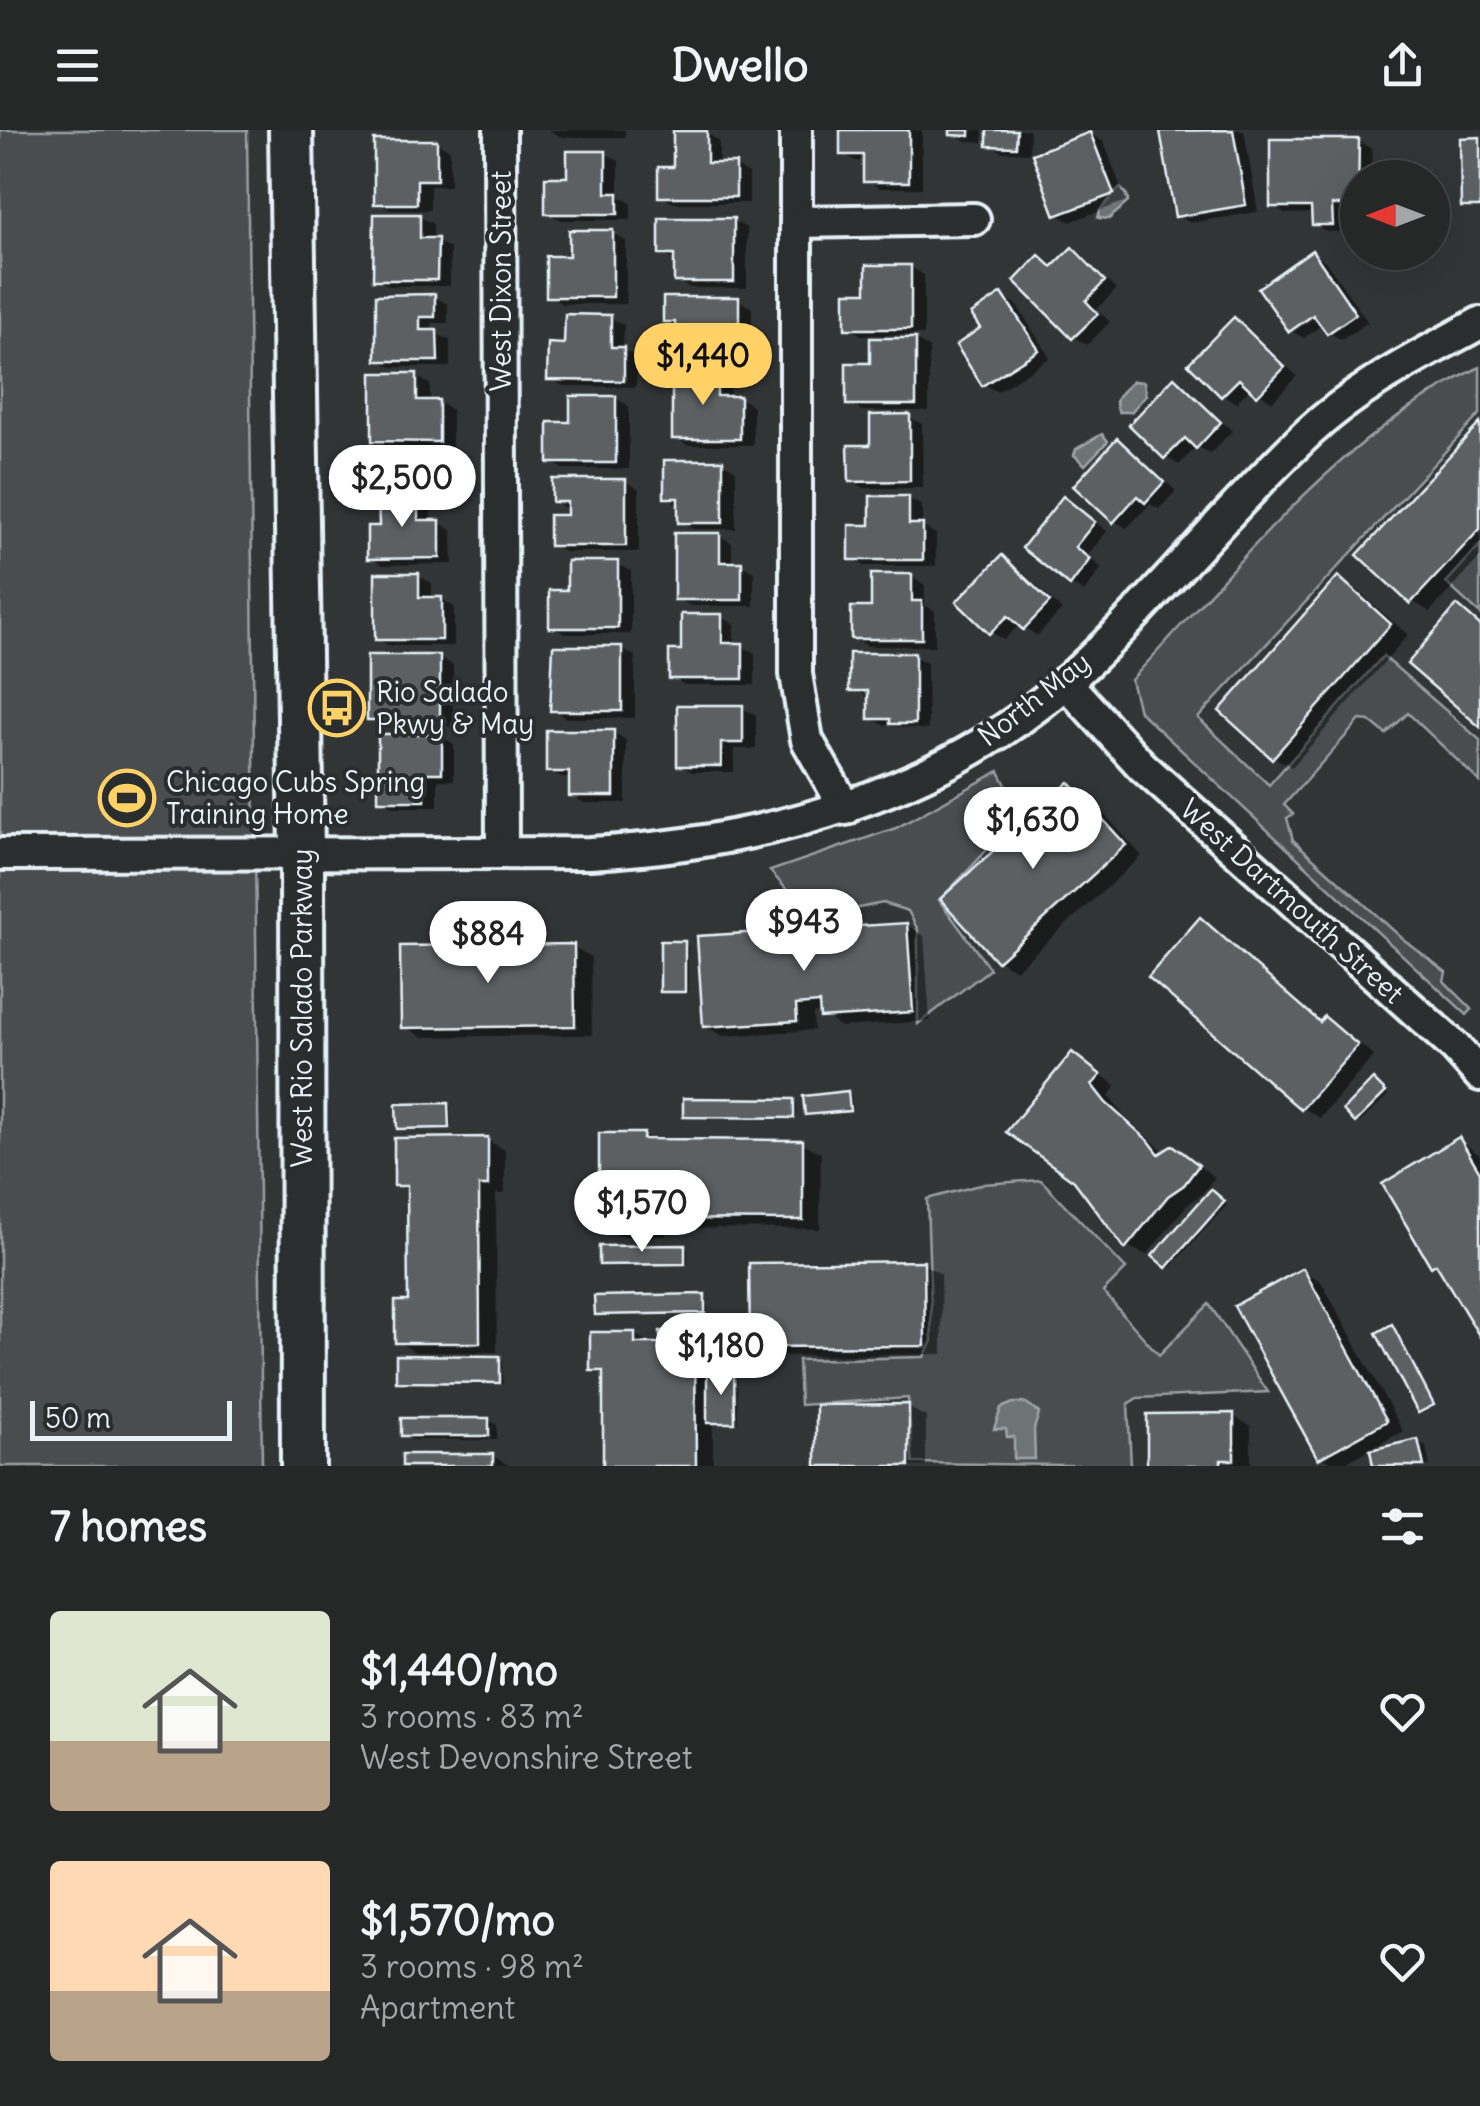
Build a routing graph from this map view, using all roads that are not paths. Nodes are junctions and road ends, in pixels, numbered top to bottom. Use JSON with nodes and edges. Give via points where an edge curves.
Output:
{"nodes":[{"id":1,"x":291,"y":130,"type":"edge"},
{"id":2,"x":500,"y":130,"type":"edge"},
{"id":3,"x":796,"y":130,"type":"edge"},
{"id":4,"x":974,"y":220,"type":"dead end"},
{"id":5,"x":796,"y":222,"type":"junction"},
{"id":6,"x":1480,"y":323,"type":"edge"},
{"id":7,"x":1065,"y":682,"type":"junction"},
{"id":8,"x":846,"y":808,"type":"junction"},
{"id":9,"x":302,"y":853,"type":"junction"},
{"id":10,"x":502,"y":853,"type":"junction"},
{"id":11,"x":0,"y":854,"type":"edge"},
{"id":12,"x":1480,"y":1074,"type":"edge"},
{"id":13,"x":304,"y":1466,"type":"edge"}],
"edges":[{"from":1,"to":9,"type":"main road","name":"West Rio Salado Parkway"},
{"from":2,"to":10,"type":"street","name":"West Dixon Street"},
{"from":3,"to":5,"type":"street"},
{"from":4,"to":5,"type":"street"},
{"from":5,"to":8,"type":"street","via":[[796,674],[807,740]]},
{"from":6,"to":7,"type":"street","name":"North May","via":[[1392,372],[1311,430]]},
{"from":7,"to":8,"type":"street","name":"North May","via":[[1000,732]]},
{"from":7,"to":12,"type":"street","name":"West Dartmouth Street","via":[[1142,766]]},
{"from":8,"to":10,"type":"street","name":"North May","via":[[658,850]]},
{"from":9,"to":10,"type":"street","name":"North May"},
{"from":9,"to":11,"type":"street","name":"North May"},
{"from":9,"to":13,"type":"main road","name":"West Rio Salado Parkway"}]}
